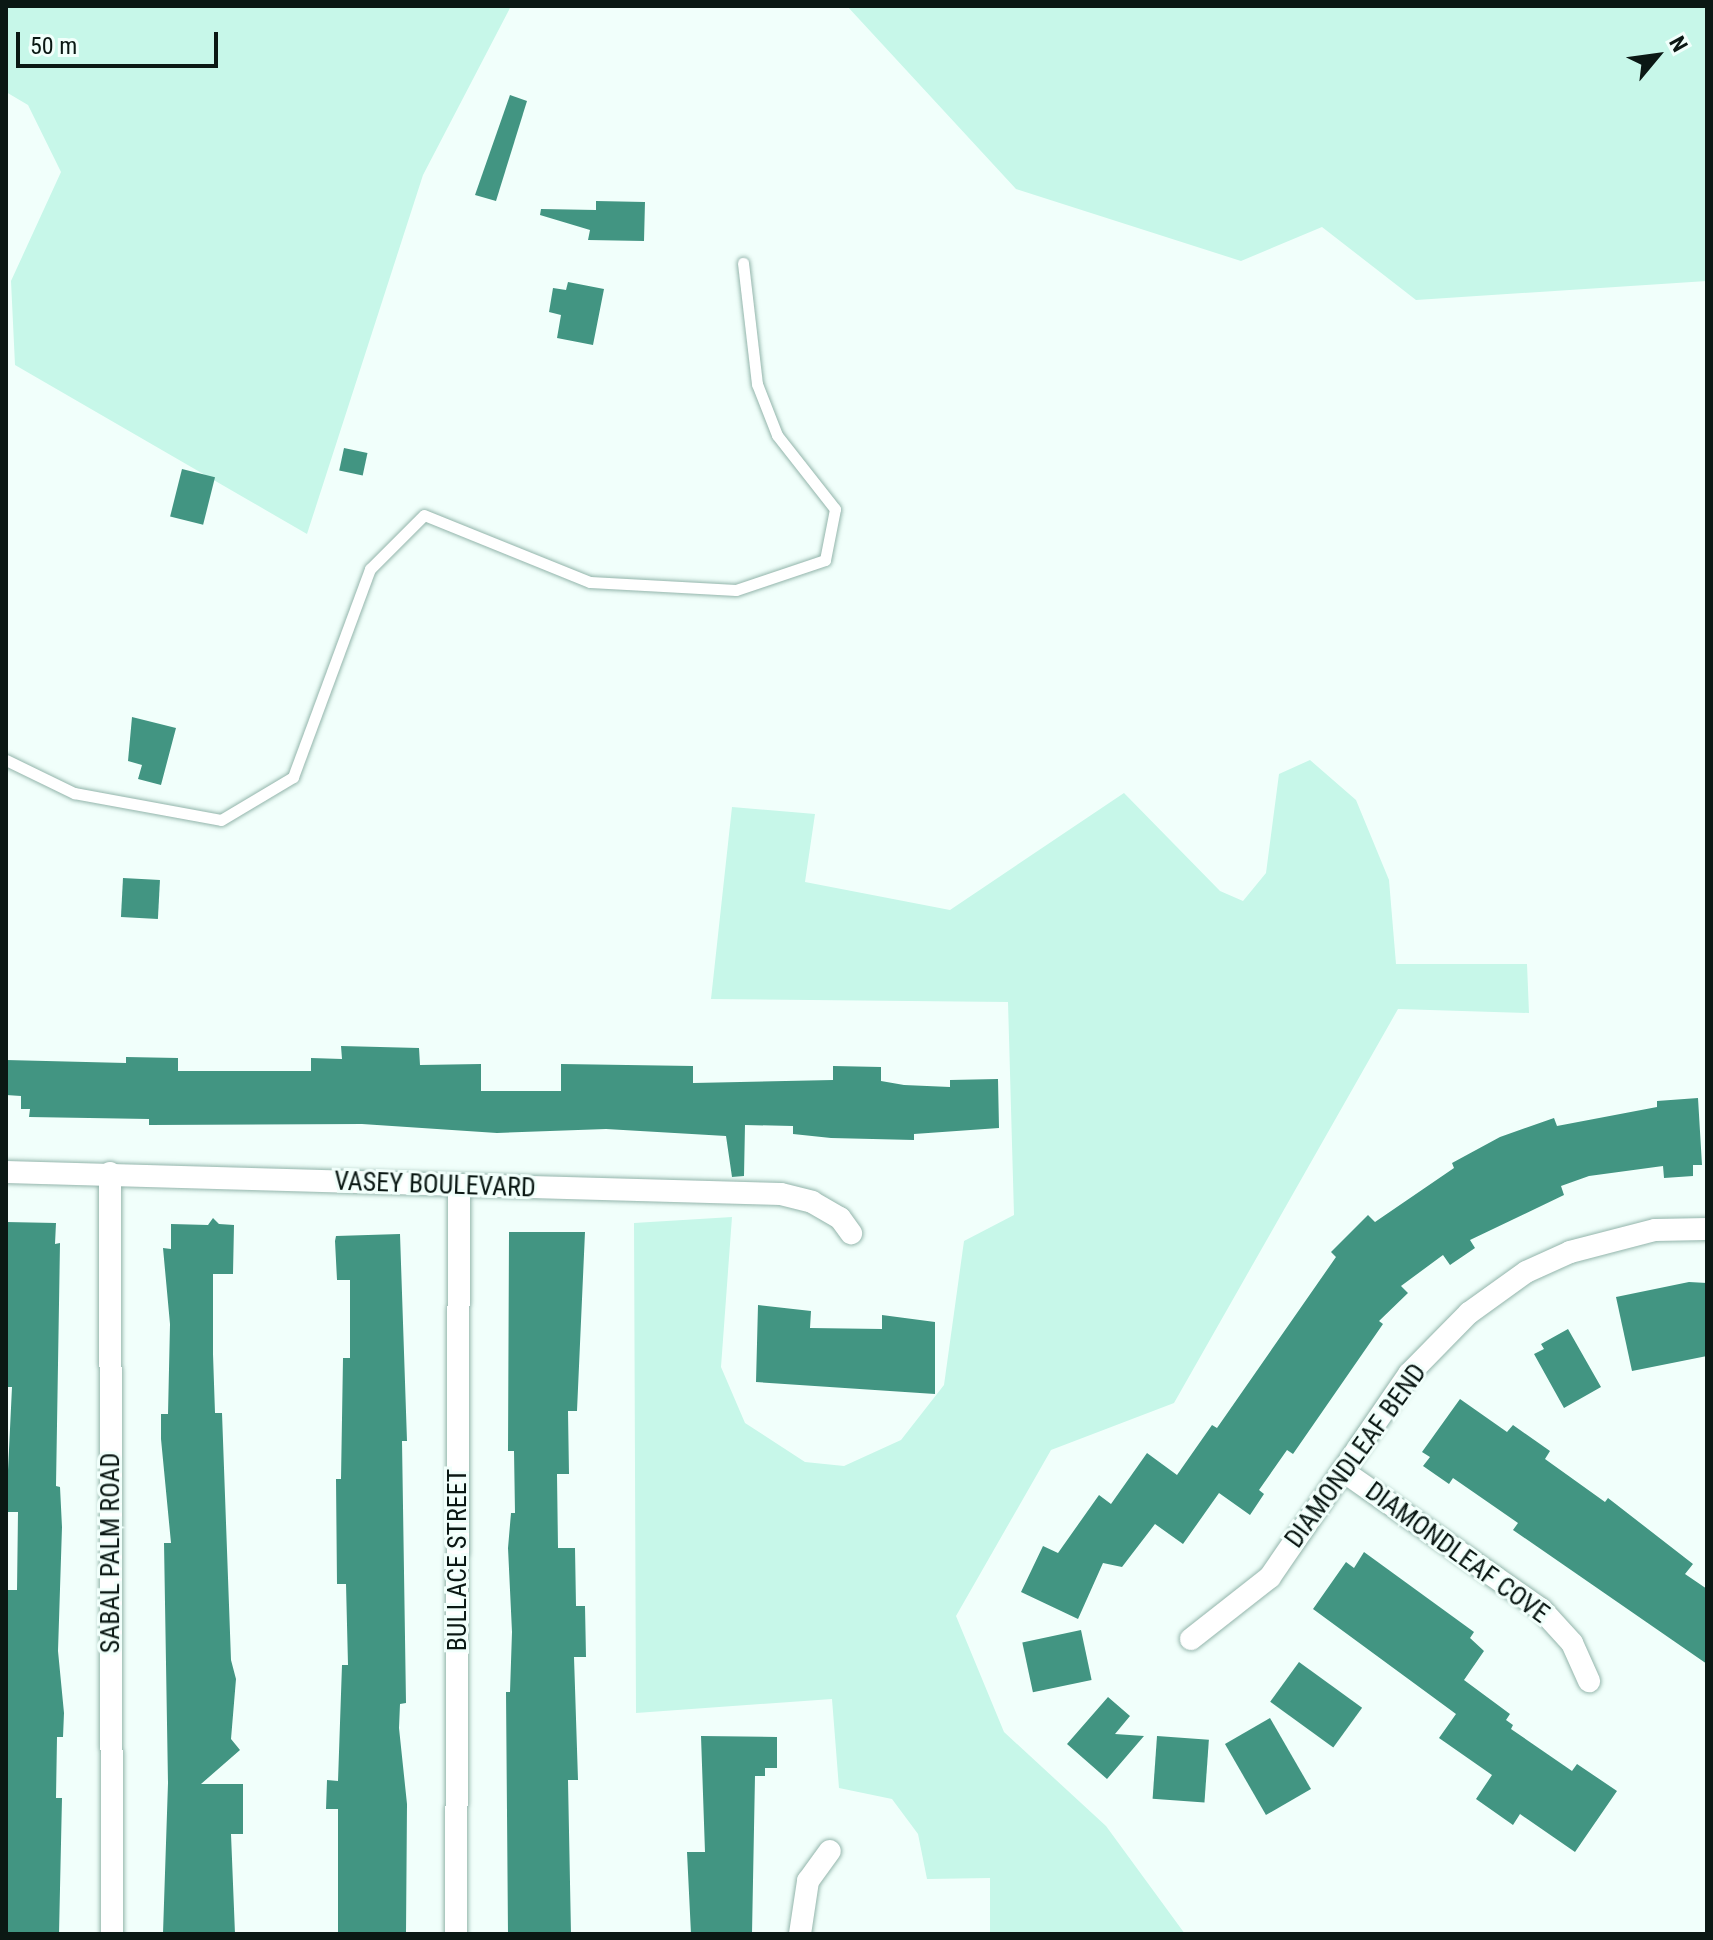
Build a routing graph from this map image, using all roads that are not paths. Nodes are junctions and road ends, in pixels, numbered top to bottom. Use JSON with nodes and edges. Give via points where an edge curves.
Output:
{"nodes":[{"id":1,"x":743,"y":263,"type":"dead end"},
{"id":2,"x":6,"y":760,"type":"edge"},
{"id":3,"x":6,"y":1172,"type":"edge"},
{"id":4,"x":110,"y":1173,"type":"junction"},
{"id":5,"x":459,"y":1187,"type":"junction"},
{"id":6,"x":1707,"y":1229,"type":"edge"},
{"id":7,"x":851,"y":1233,"type":"dead end"},
{"id":8,"x":1343,"y":1471,"type":"junction"},
{"id":9,"x":1191,"y":1639,"type":"dead end"},
{"id":10,"x":1589,"y":1681,"type":"dead end"},
{"id":11,"x":830,"y":1851,"type":"dead end"},
{"id":12,"x":112,"y":1934,"type":"edge"},
{"id":13,"x":456,"y":1934,"type":"edge"},
{"id":14,"x":800,"y":1934,"type":"edge"}],
"edges":[{"from":1,"to":2,"type":"lane","via":[[757,384],[777,435],[835,509],[825,560],[736,590],[590,582],[424,515],[370,569],[293,777],[221,820],[74,793]]},
{"from":3,"to":4,"type":"street","name":"VASEY BOULEVARD"},
{"from":4,"to":5,"type":"street","name":"VASEY BOULEVARD"},
{"from":4,"to":12,"type":"street","name":"SABAL PALM ROAD"},
{"from":5,"to":7,"type":"street","name":"VASEY BOULEVARD","via":[[781,1194],[812,1202],[840,1218]]},
{"from":5,"to":13,"type":"street","name":"BULLACE STREET"},
{"from":6,"to":8,"type":"street","name":"DIAMONDLEAF BEND","via":[[1655,1230],[1570,1252],[1526,1272],[1469,1313],[1409,1374]]},
{"from":8,"to":9,"type":"street","name":"DIAMONDLEAF BEND","via":[[1270,1577]]},
{"from":8,"to":10,"type":"street","name":"DIAMONDLEAF COVE","via":[[1541,1609],[1572,1643]]},
{"from":11,"to":14,"type":"street","via":[[808,1881]]}]}
